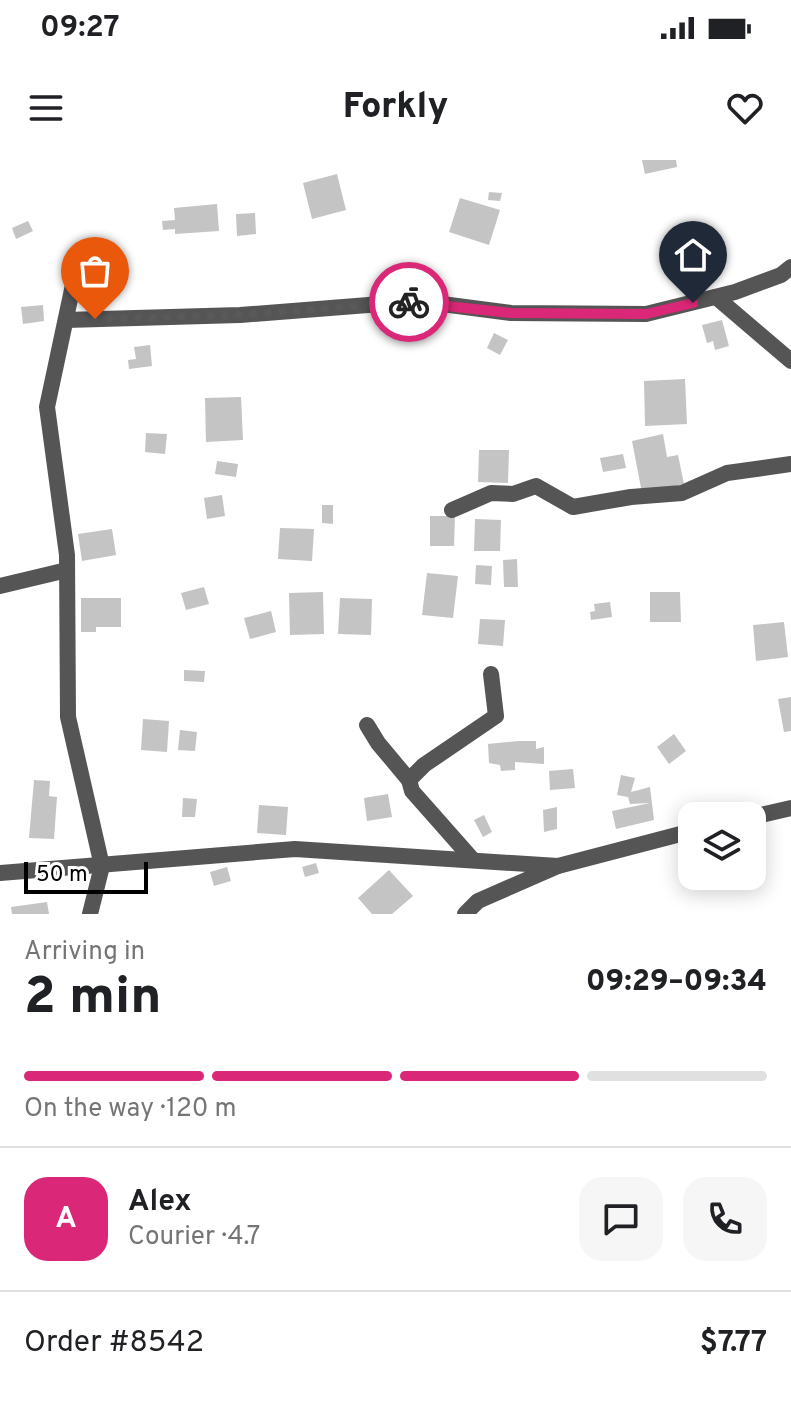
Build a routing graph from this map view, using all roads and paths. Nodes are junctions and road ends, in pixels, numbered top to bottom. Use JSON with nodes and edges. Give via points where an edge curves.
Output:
{"nodes":[{"id":1,"x":791,"y":267,"type":"edge"},
{"id":2,"x":73,"y":285,"type":"dead end"},
{"id":3,"x":716,"y":297,"type":"junction"},
{"id":4,"x":66,"y":320,"type":"junction"},
{"id":5,"x":791,"y":361,"type":"edge"},
{"id":6,"x":791,"y":464,"type":"edge"},
{"id":7,"x":452,"y":510,"type":"dead end"},
{"id":8,"x":67,"y":570,"type":"junction"},
{"id":9,"x":0,"y":586,"type":"edge"},
{"id":10,"x":491,"y":674,"type":"dead end"},
{"id":11,"x":367,"y":725,"type":"dead end"},
{"id":12,"x":409,"y":780,"type":"junction"},
{"id":13,"x":791,"y":808,"type":"edge"},
{"id":14,"x":766,"y":814,"type":"edge"},
{"id":15,"x":678,"y":835,"type":"edge"},
{"id":16,"x":473,"y":860,"type":"junction"},
{"id":17,"x":102,"y":866,"type":"junction"},
{"id":18,"x":558,"y":866,"type":"junction"},
{"id":19,"x":0,"y":873,"type":"edge"},
{"id":20,"x":90,"y":914,"type":"edge"},
{"id":21,"x":465,"y":914,"type":"edge"}],
"edges":[{"from":1,"to":3,"type":"street"},
{"from":2,"to":4,"type":"street"},
{"from":3,"to":4,"type":"street","via":[[646,314],[511,313],[419,301],[240,315]]},
{"from":3,"to":5,"type":"street"},
{"from":4,"to":8,"type":"street","via":[[47,407]]},
{"from":6,"to":7,"type":"street","via":[[727,473],[682,493],[573,507],[536,486],[513,494],[491,493]]},
{"from":8,"to":9,"type":"street"},
{"from":8,"to":17,"type":"street","via":[[68,717]]},
{"from":10,"to":12,"type":"street","via":[[496,716]]},
{"from":11,"to":12,"type":"street"},
{"from":12,"to":16,"type":"street","via":[[412,791]]},
{"from":13,"to":14,"type":"street"},
{"from":15,"to":18,"type":"street"},
{"from":16,"to":17,"type":"street","via":[[295,849]]},
{"from":16,"to":18,"type":"street"},
{"from":17,"to":19,"type":"street"},
{"from":17,"to":20,"type":"street"},
{"from":18,"to":21,"type":"street","via":[[478,901]]}]}
